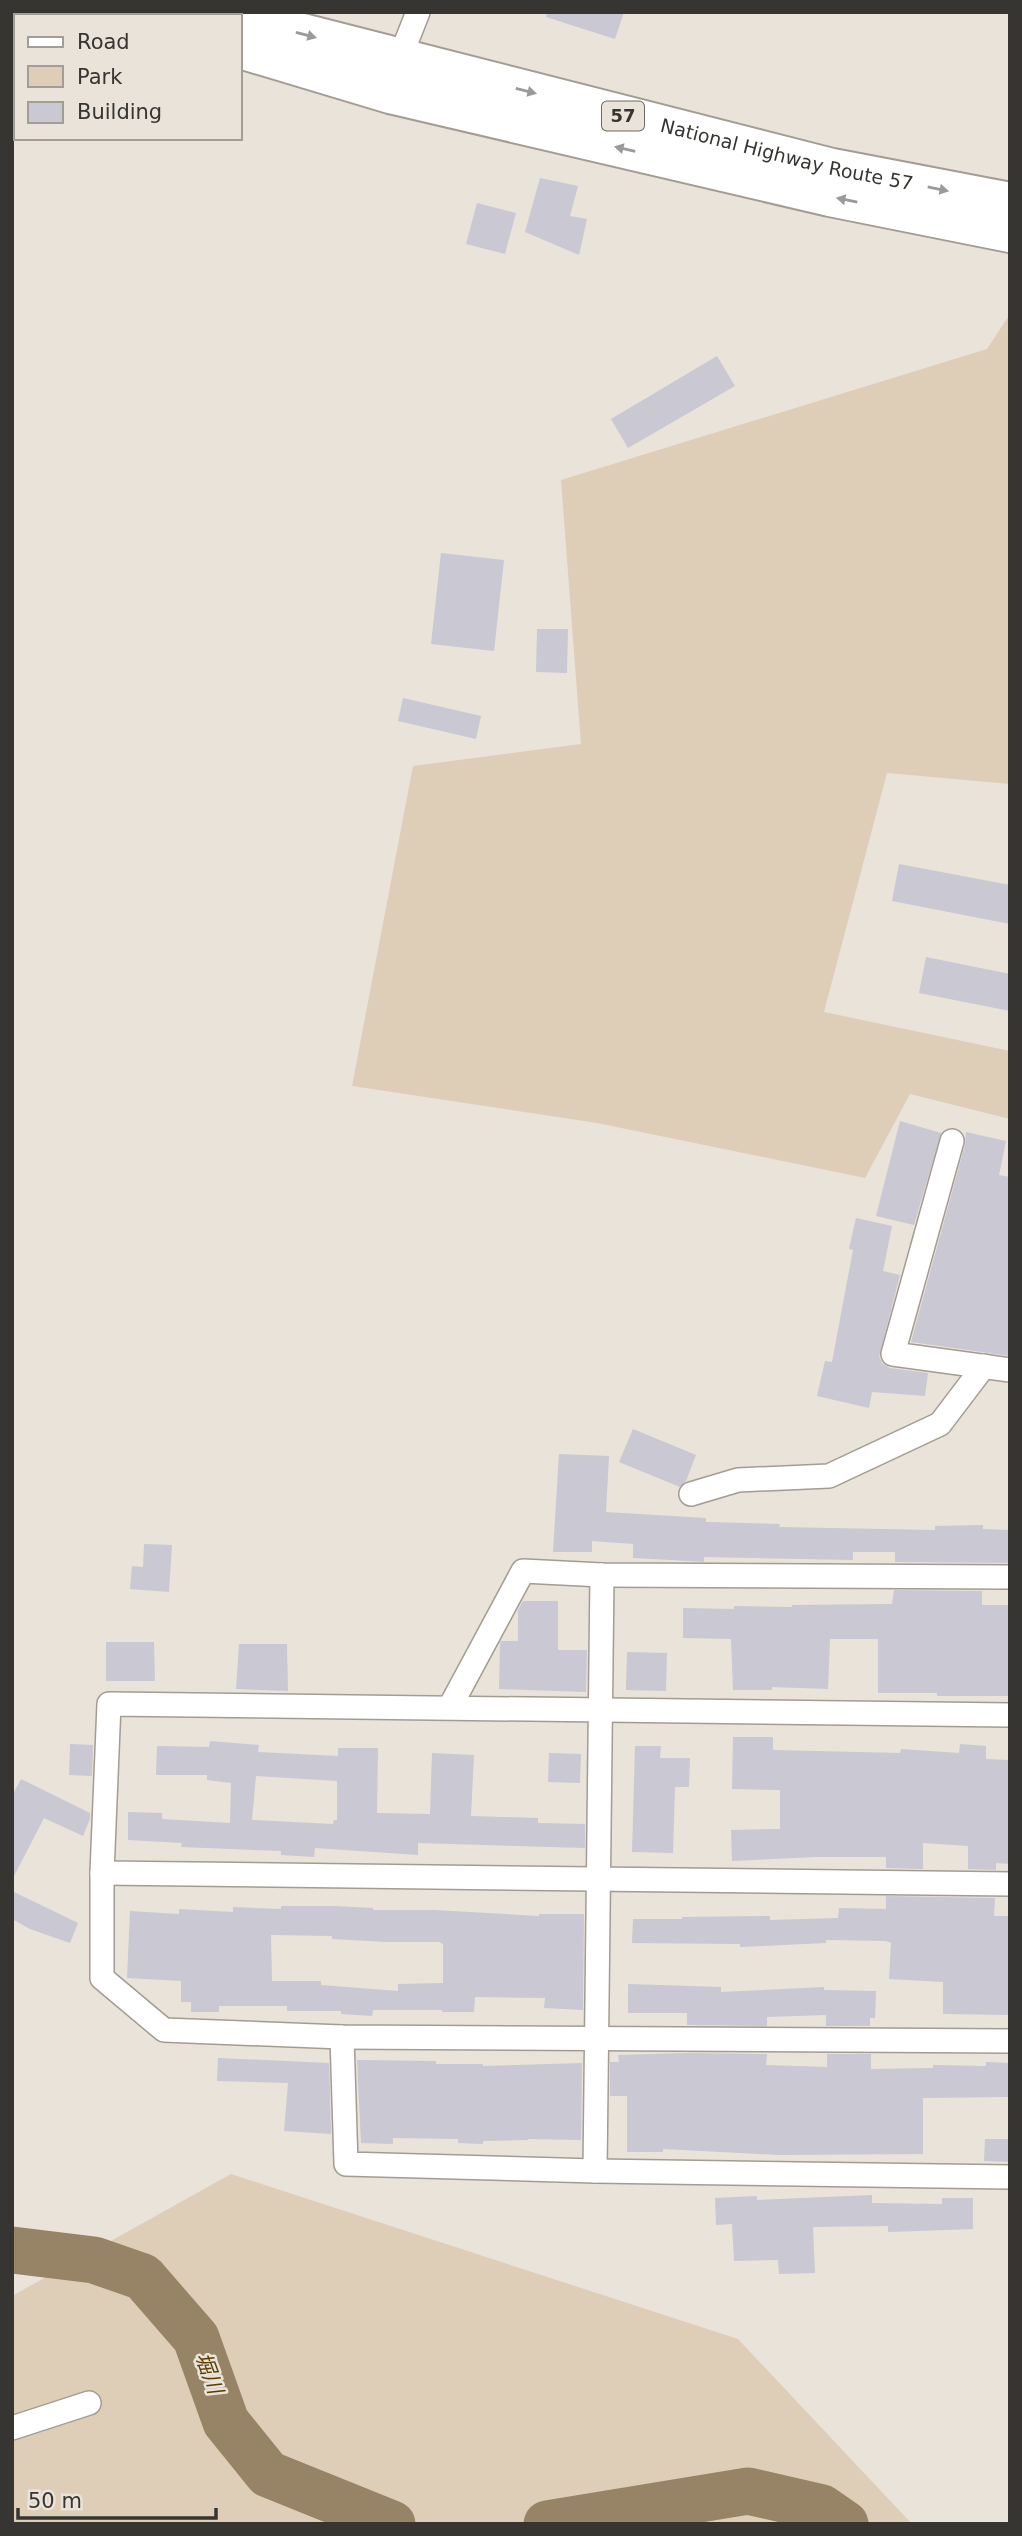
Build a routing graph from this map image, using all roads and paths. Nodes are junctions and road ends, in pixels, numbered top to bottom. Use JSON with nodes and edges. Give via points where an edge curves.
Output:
{"nodes":[{"id":1,"x":418,"y":12,"type":"edge"},
{"id":2,"x":242,"y":18,"type":"edge"},
{"id":3,"x":242,"y":49,"type":"edge"},
{"id":4,"x":394,"y":76,"type":"junction"},
{"id":5,"x":1010,"y":202,"type":"edge"},
{"id":6,"x":1010,"y":233,"type":"edge"},
{"id":7,"x":952,"y":1141,"type":"dead end"},
{"id":8,"x":984,"y":1366,"type":"junction"},
{"id":9,"x":1010,"y":1370,"type":"edge"},
{"id":10,"x":691,"y":1494,"type":"dead end"},
{"id":11,"x":602,"y":1575,"type":"junction"},
{"id":12,"x":1010,"y":1577,"type":"edge"},
{"id":13,"x":451,"y":1705,"type":"junction"},
{"id":14,"x":601,"y":1710,"type":"junction"},
{"id":15,"x":1010,"y":1715,"type":"edge"},
{"id":16,"x":102,"y":1872,"type":"junction"},
{"id":17,"x":597,"y":1878,"type":"junction"},
{"id":18,"x":1010,"y":1884,"type":"edge"},
{"id":19,"x":342,"y":2037,"type":"junction"},
{"id":20,"x":597,"y":2039,"type":"junction"},
{"id":21,"x":1010,"y":2041,"type":"edge"},
{"id":22,"x":595,"y":2171,"type":"junction"},
{"id":23,"x":1010,"y":2177,"type":"edge"},
{"id":24,"x":89,"y":2403,"type":"dead end"},
{"id":25,"x":12,"y":2428,"type":"edge"}],
"edges":[{"from":1,"to":4,"type":"street"},
{"from":2,"to":4,"type":"highway","name":"National Highway Route 57","number":"57","one_way":true},
{"from":3,"to":4,"type":"highway","name":"National Highway Route 57","number":"57"},
{"from":4,"to":5,"type":"highway","name":"National Highway Route 57","number":"57","one_way":true},
{"from":6,"to":4,"type":"highway","name":"National Highway Route 57","number":"57","one_way":true,"via":[[830,197]]},
{"from":7,"to":8,"type":"street","via":[[893,1354]]},
{"from":8,"to":9,"type":"street"},
{"from":8,"to":10,"type":"street","via":[[940,1424],[829,1476],[738,1480]]},
{"from":11,"to":12,"type":"street"},
{"from":11,"to":13,"type":"street","via":[[523,1571]]},
{"from":11,"to":14,"type":"street"},
{"from":13,"to":14,"type":"street"},
{"from":13,"to":16,"type":"street","via":[[109,1704]]},
{"from":14,"to":15,"type":"street"},
{"from":14,"to":17,"type":"street"},
{"from":16,"to":17,"type":"street"},
{"from":16,"to":19,"type":"street","via":[[102,1978],[164,2030]]},
{"from":17,"to":18,"type":"street"},
{"from":17,"to":20,"type":"street"},
{"from":19,"to":20,"type":"street"},
{"from":19,"to":22,"type":"street","via":[[346,2164]]},
{"from":20,"to":21,"type":"street"},
{"from":20,"to":22,"type":"street"},
{"from":22,"to":23,"type":"street"},
{"from":24,"to":25,"type":"street"}]}
